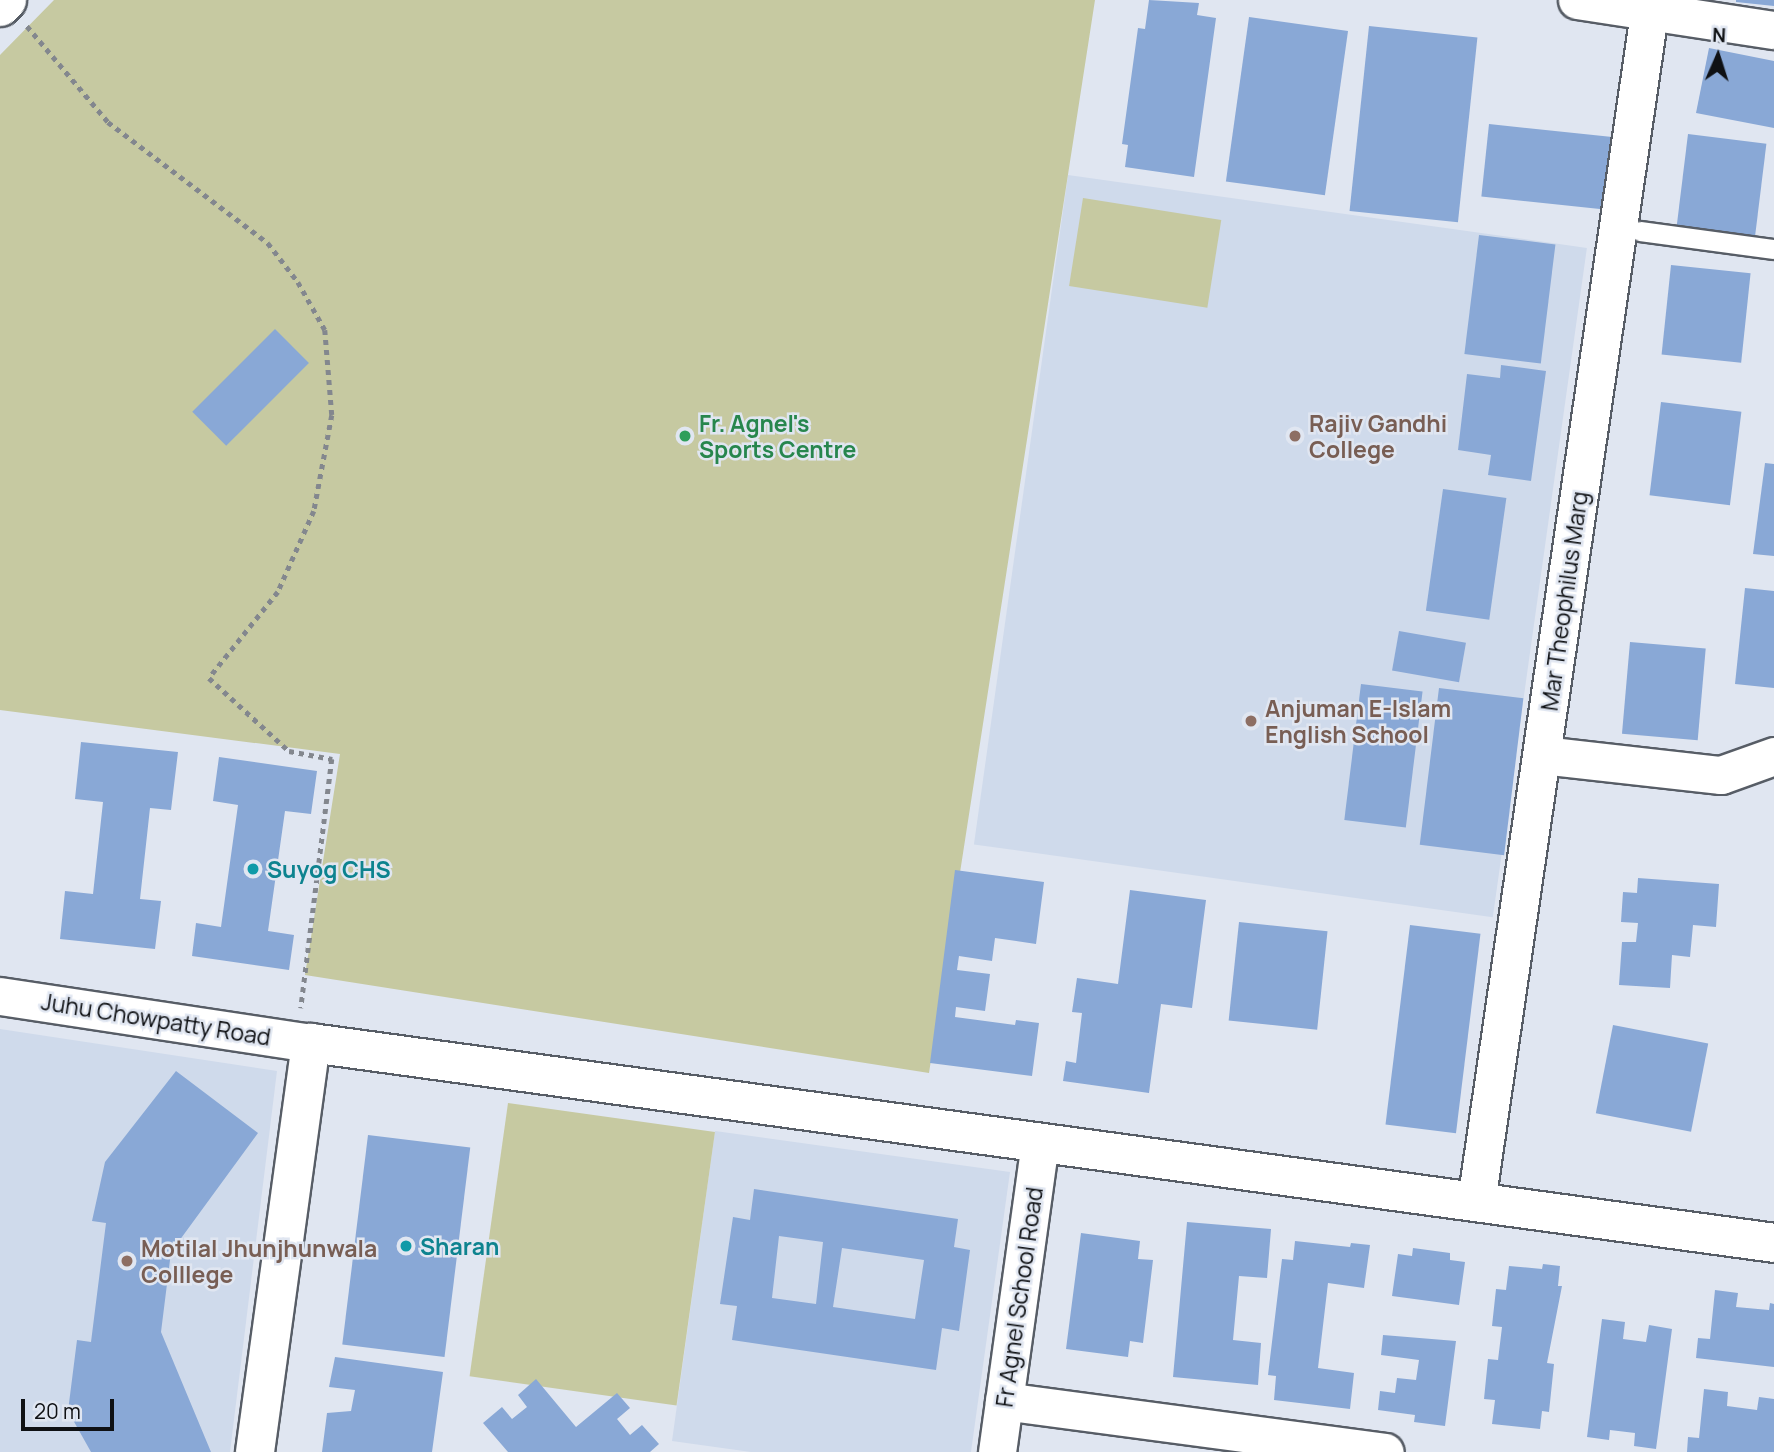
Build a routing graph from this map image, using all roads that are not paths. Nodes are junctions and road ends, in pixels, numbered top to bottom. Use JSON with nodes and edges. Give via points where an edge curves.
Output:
{"nodes":[{"id":1,"x":1577,"y":0,"type":"edge"},
{"id":2,"x":1650,"y":5,"type":"edge"},
{"id":3,"x":1774,"y":30,"type":"edge"},
{"id":4,"x":1640,"y":231,"type":"dead end"},
{"id":5,"x":1774,"y":249,"type":"edge"},
{"id":6,"x":1542,"y":755,"type":"junction"},
{"id":7,"x":1774,"y":756,"type":"edge"},
{"id":8,"x":0,"y":996,"type":"edge"},
{"id":9,"x":304,"y":1042,"type":"junction"},
{"id":10,"x":1040,"y":1142,"type":"junction"},
{"id":11,"x":1476,"y":1202,"type":"junction"},
{"id":12,"x":1774,"y":1243,"type":"edge"},
{"id":13,"x":1004,"y":1401,"type":"junction"},
{"id":14,"x":255,"y":1452,"type":"edge"},
{"id":15,"x":997,"y":1452,"type":"edge"},
{"id":16,"x":1385,"y":1452,"type":"edge"}],
"edges":[{"from":1,"to":2,"type":"street"},
{"from":2,"to":3,"type":"street"},
{"from":2,"to":6,"type":"street","name":"Mar Theophilus Marg"},
{"from":4,"to":5,"type":"lane"},
{"from":6,"to":7,"type":"street","via":[[1721,775]]},
{"from":6,"to":11,"type":"street","name":"Mar Theophilus Marg"},
{"from":8,"to":9,"type":"street","name":"Juhu Chowpatty Road"},
{"from":9,"to":10,"type":"street"},
{"from":9,"to":14,"type":"street"},
{"from":10,"to":11,"type":"street"},
{"from":10,"to":13,"type":"street","name":"Fr Agnel School Road"},
{"from":11,"to":12,"type":"street"},
{"from":13,"to":15,"type":"street","name":"Fr Agnel School Road"},
{"from":13,"to":16,"type":"street"}]}
